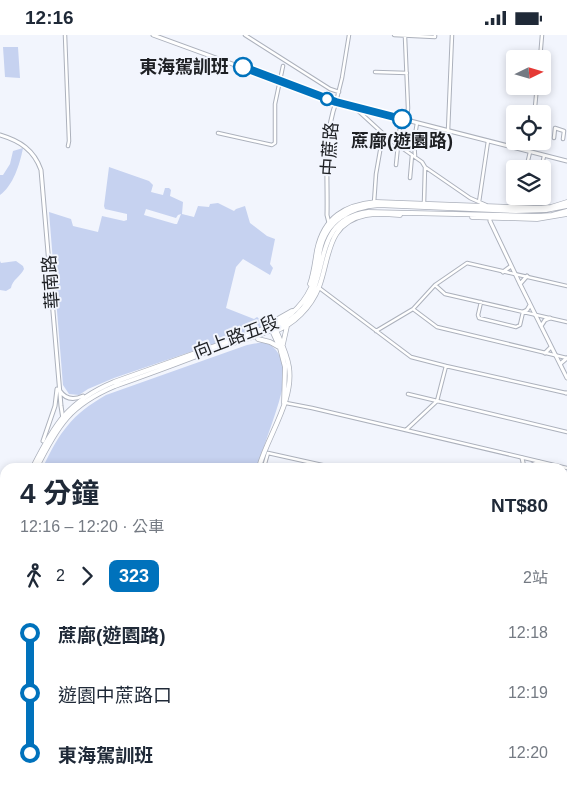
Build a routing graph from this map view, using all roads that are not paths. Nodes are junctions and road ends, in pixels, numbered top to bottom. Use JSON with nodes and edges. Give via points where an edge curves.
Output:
{"nodes":[{"id":1,"x":65,"y":35,"type":"edge"},
{"id":2,"x":153,"y":35,"type":"edge"},
{"id":3,"x":244,"y":35,"type":"edge"},
{"id":4,"x":349,"y":35,"type":"edge"},
{"id":5,"x":394,"y":35,"type":"edge"},
{"id":6,"x":435,"y":35,"type":"edge"},
{"id":7,"x":452,"y":35,"type":"edge"},
{"id":8,"x":542,"y":35,"type":"edge"},
{"id":9,"x":422,"y":36,"type":"edge"},
{"id":10,"x":404,"y":37,"type":"junction"},
{"id":11,"x":541,"y":50,"type":"edge"},
{"id":12,"x":283,"y":66,"type":"dead end"},
{"id":13,"x":375,"y":72,"type":"dead end"},
{"id":14,"x":407,"y":73,"type":"junction"},
{"id":15,"x":280,"y":82,"type":"junction"},
{"id":16,"x":339,"y":92,"type":"junction"},
{"id":17,"x":336,"y":102,"type":"junction"},
{"id":18,"x":354,"y":107,"type":"junction"},
{"id":19,"x":405,"y":119,"type":"junction"},
{"id":20,"x":417,"y":122,"type":"junction"},
{"id":21,"x":448,"y":131,"type":"junction"},
{"id":22,"x":218,"y":133,"type":"dead end"},
{"id":23,"x":383,"y":134,"type":"junction"},
{"id":24,"x":0,"y":135,"type":"edge"},
{"id":25,"x":554,"y":138,"type":"dead end"},
{"id":26,"x":563,"y":139,"type":"dead end"},
{"id":27,"x":488,"y":141,"type":"junction"},
{"id":28,"x":68,"y":146,"type":"dead end"},
{"id":29,"x":398,"y":147,"type":"junction"},
{"id":30,"x":530,"y":152,"type":"junction"},
{"id":31,"x":544,"y":155,"type":"junction"},
{"id":32,"x":413,"y":156,"type":"junction"},
{"id":33,"x":528,"y":160,"type":"edge"},
{"id":34,"x":543,"y":160,"type":"edge"},
{"id":35,"x":567,"y":161,"type":"edge"},
{"id":36,"x":396,"y":165,"type":"dead end"},
{"id":37,"x":425,"y":167,"type":"junction"},
{"id":38,"x":410,"y":177,"type":"dead end"},
{"id":39,"x":470,"y":198,"type":"junction"},
{"id":40,"x":479,"y":202,"type":"junction"},
{"id":41,"x":374,"y":203,"type":"junction"},
{"id":42,"x":567,"y":204,"type":"edge"},
{"id":43,"x":424,"y":205,"type":"junction"},
{"id":44,"x":470,"y":208,"type":"junction"},
{"id":45,"x":490,"y":213,"type":"junction"},
{"id":46,"x":567,"y":213,"type":"edge"},
{"id":47,"x":327,"y":215,"type":"junction"},
{"id":48,"x":470,"y":216,"type":"junction"},
{"id":49,"x":333,"y":218,"type":"junction"},
{"id":50,"x":332,"y":228,"type":"junction"},
{"id":51,"x":511,"y":266,"type":"junction"},
{"id":52,"x":503,"y":271,"type":"junction"},
{"id":53,"x":515,"y":274,"type":"junction"},
{"id":54,"x":527,"y":276,"type":"junction"},
{"id":55,"x":520,"y":284,"type":"junction"},
{"id":56,"x":434,"y":285,"type":"junction"},
{"id":57,"x":567,"y":286,"type":"edge"},
{"id":58,"x":318,"y":287,"type":"junction"},
{"id":59,"x":481,"y":302,"type":"junction"},
{"id":60,"x":530,"y":304,"type":"junction"},
{"id":61,"x":413,"y":309,"type":"junction"},
{"id":62,"x":523,"y":312,"type":"junction"},
{"id":63,"x":535,"y":315,"type":"junction"},
{"id":64,"x":550,"y":318,"type":"junction"},
{"id":65,"x":567,"y":322,"type":"edge"},
{"id":66,"x":287,"y":326,"type":"junction"},
{"id":67,"x":541,"y":326,"type":"junction"},
{"id":68,"x":273,"y":327,"type":"junction"},
{"id":69,"x":376,"y":331,"type":"junction"},
{"id":70,"x":258,"y":339,"type":"dead end"},
{"id":71,"x":551,"y":346,"type":"junction"},
{"id":72,"x":282,"y":347,"type":"junction"},
{"id":73,"x":545,"y":353,"type":"junction"},
{"id":74,"x":555,"y":355,"type":"junction"},
{"id":75,"x":567,"y":358,"type":"edge"},
{"id":76,"x":560,"y":364,"type":"junction"},
{"id":77,"x":446,"y":366,"type":"junction"},
{"id":78,"x":58,"y":376,"type":"junction"},
{"id":79,"x":567,"y":378,"type":"edge"},
{"id":80,"x":59,"y":389,"type":"junction"},
{"id":81,"x":567,"y":393,"type":"edge"},
{"id":82,"x":408,"y":395,"type":"dead end"},
{"id":83,"x":83,"y":396,"type":"dead end"},
{"id":84,"x":437,"y":401,"type":"junction"},
{"id":85,"x":284,"y":403,"type":"junction"},
{"id":86,"x":63,"y":416,"type":"junction"},
{"id":87,"x":64,"y":422,"type":"junction"},
{"id":88,"x":406,"y":430,"type":"junction"},
{"id":89,"x":567,"y":432,"type":"edge"},
{"id":90,"x":43,"y":441,"type":"dead end"},
{"id":91,"x":522,"y":458,"type":"junction"},
{"id":92,"x":539,"y":462,"type":"joint"},
{"id":93,"x":35,"y":463,"type":"edge"},
{"id":94,"x":39,"y":463,"type":"edge"},
{"id":95,"x":261,"y":463,"type":"edge"},
{"id":96,"x":265,"y":463,"type":"edge"},
{"id":97,"x":313,"y":463,"type":"edge"},
{"id":98,"x":524,"y":463,"type":"edge"},
{"id":99,"x":544,"y":463,"type":"edge"}],
"edges":[{"from":1,"to":28,"type":"street"},
{"from":2,"to":15,"type":"street"},
{"from":3,"to":16,"type":"street"},
{"from":4,"to":16,"type":"street","name":"中蔗路"},
{"from":5,"to":10,"type":"street"},
{"from":6,"to":9,"type":"street"},
{"from":7,"to":21,"type":"street"},
{"from":8,"to":11,"type":"street"},
{"from":9,"to":10,"type":"street"},
{"from":10,"to":14,"type":"street"},
{"from":12,"to":15,"type":"street"},
{"from":13,"to":14,"type":"street"},
{"from":14,"to":19,"type":"street","via":[[408,108]]},
{"from":15,"to":17,"type":"street"},
{"from":15,"to":22,"type":"street","via":[[275,143]]},
{"from":16,"to":17,"type":"street","name":"中蔗路"},
{"from":17,"to":18,"type":"street"},
{"from":17,"to":47,"type":"street","name":"中蔗路","via":[[328,140]]},
{"from":18,"to":19,"type":"street"},
{"from":18,"to":23,"type":"street"},
{"from":19,"to":20,"type":"street"},
{"from":19,"to":29,"type":"street","via":[[400,126]]},
{"from":20,"to":21,"type":"street"},
{"from":20,"to":32,"type":"street"},
{"from":21,"to":27,"type":"street"},
{"from":23,"to":29,"type":"street"},
{"from":23,"to":41,"type":"street"},
{"from":24,"to":78,"type":"street","name":"華南路","via":[[26,147],[41,170]]},
{"from":25,"to":26,"type":"street","via":[[555,128],[564,131]]},
{"from":27,"to":30,"type":"street"},
{"from":27,"to":40,"type":"street"},
{"from":29,"to":32,"type":"street"},
{"from":29,"to":36,"type":"street"},
{"from":30,"to":31,"type":"street"},
{"from":30,"to":33,"type":"street"},
{"from":31,"to":34,"type":"street"},
{"from":31,"to":35,"type":"street"},
{"from":32,"to":37,"type":"street"},
{"from":32,"to":38,"type":"street"},
{"from":37,"to":39,"type":"street"},
{"from":37,"to":43,"type":"street"},
{"from":39,"to":40,"type":"street"},
{"from":39,"to":44,"type":"street"},
{"from":40,"to":45,"type":"street"},
{"from":41,"to":43,"type":"main road","name":"向上路五段"},
{"from":41,"to":49,"type":"main road","name":"向上路五段","via":[[350,207]]},
{"from":42,"to":45,"type":"main road","name":"向上路五段","via":[[538,211]]},
{"from":43,"to":44,"type":"main road","name":"向上路五段"},
{"from":44,"to":45,"type":"main road","name":"向上路五段"},
{"from":44,"to":48,"type":"street"},
{"from":44,"to":50,"type":"main road","name":"向上路五段","via":[[368,206],[346,213]]},
{"from":45,"to":46,"type":"main road","name":"向上路五段","via":[[538,216]]},
{"from":45,"to":48,"type":"main road","name":"向上路五段"},
{"from":45,"to":51,"type":"street"},
{"from":47,"to":49,"type":"street"},
{"from":47,"to":50,"type":"street","name":"中蔗路"},
{"from":48,"to":50,"type":"main road","name":"向上路五段","via":[[368,212],[348,218]]},
{"from":49,"to":50,"type":"main road","name":"向上路五段"},
{"from":50,"to":58,"type":"main road","name":"向上路五段"},
{"from":50,"to":68,"type":"main road","name":"向上路五段","via":[[322,241],[310,291],[288,317]]},
{"from":51,"to":52,"type":"street"},
{"from":51,"to":53,"type":"street"},
{"from":52,"to":53,"type":"street"},
{"from":52,"to":56,"type":"street","via":[[467,263]]},
{"from":53,"to":54,"type":"street"},
{"from":53,"to":55,"type":"street"},
{"from":54,"to":55,"type":"street"},
{"from":54,"to":57,"type":"street"},
{"from":55,"to":60,"type":"street"},
{"from":56,"to":59,"type":"street","via":[[445,294]]},
{"from":56,"to":61,"type":"street"},
{"from":58,"to":66,"type":"main road","name":"向上路五段","via":[[305,310]]},
{"from":58,"to":69,"type":"street"},
{"from":59,"to":62,"type":"street"},
{"from":59,"to":62,"type":"street","via":[[479,318],[507,325],[519,326]]},
{"from":60,"to":62,"type":"street"},
{"from":60,"to":63,"type":"street"},
{"from":61,"to":69,"type":"street"},
{"from":61,"to":73,"type":"street","via":[[437,327]]},
{"from":62,"to":63,"type":"street"},
{"from":63,"to":64,"type":"street"},
{"from":63,"to":67,"type":"street"},
{"from":64,"to":65,"type":"street"},
{"from":64,"to":67,"type":"street"},
{"from":66,"to":68,"type":"main road","name":"向上路五段"},
{"from":66,"to":72,"type":"main road"},
{"from":67,"to":71,"type":"street"},
{"from":68,"to":72,"type":"main road"},
{"from":68,"to":86,"type":"main road","name":"向上路五段","via":[[101,387],[81,399]]},
{"from":68,"to":87,"type":"main road","name":"向上路五段","via":[[95,394]]},
{"from":69,"to":77,"type":"street","via":[[411,357]]},
{"from":70,"to":72,"type":"main road"},
{"from":71,"to":73,"type":"street"},
{"from":71,"to":74,"type":"street"},
{"from":72,"to":85,"type":"main road","via":[[290,375]]},
{"from":73,"to":74,"type":"street"},
{"from":74,"to":75,"type":"street"},
{"from":74,"to":76,"type":"street"},
{"from":75,"to":76,"type":"street"},
{"from":76,"to":79,"type":"street"},
{"from":77,"to":81,"type":"street"},
{"from":77,"to":84,"type":"street"},
{"from":78,"to":80,"type":"street","name":"華南路"},
{"from":78,"to":90,"type":"street","via":[[55,407]]},
{"from":80,"to":83,"type":"street","via":[[69,399]]},
{"from":80,"to":86,"type":"street","name":"華南路"},
{"from":82,"to":84,"type":"street"},
{"from":84,"to":88,"type":"street"},
{"from":84,"to":89,"type":"street"},
{"from":85,"to":88,"type":"street"},
{"from":85,"to":95,"type":"main road"},
{"from":86,"to":87,"type":"street","name":"華南路"},
{"from":86,"to":93,"type":"main road","name":"向上路五段"},
{"from":87,"to":94,"type":"main road","name":"向上路五段"},
{"from":88,"to":91,"type":"street"},
{"from":91,"to":92,"type":"street"},
{"from":91,"to":98,"type":"street"},
{"from":92,"to":99,"type":"street"},
{"from":96,"to":97,"type":"street","via":[[268,453]]}]}
